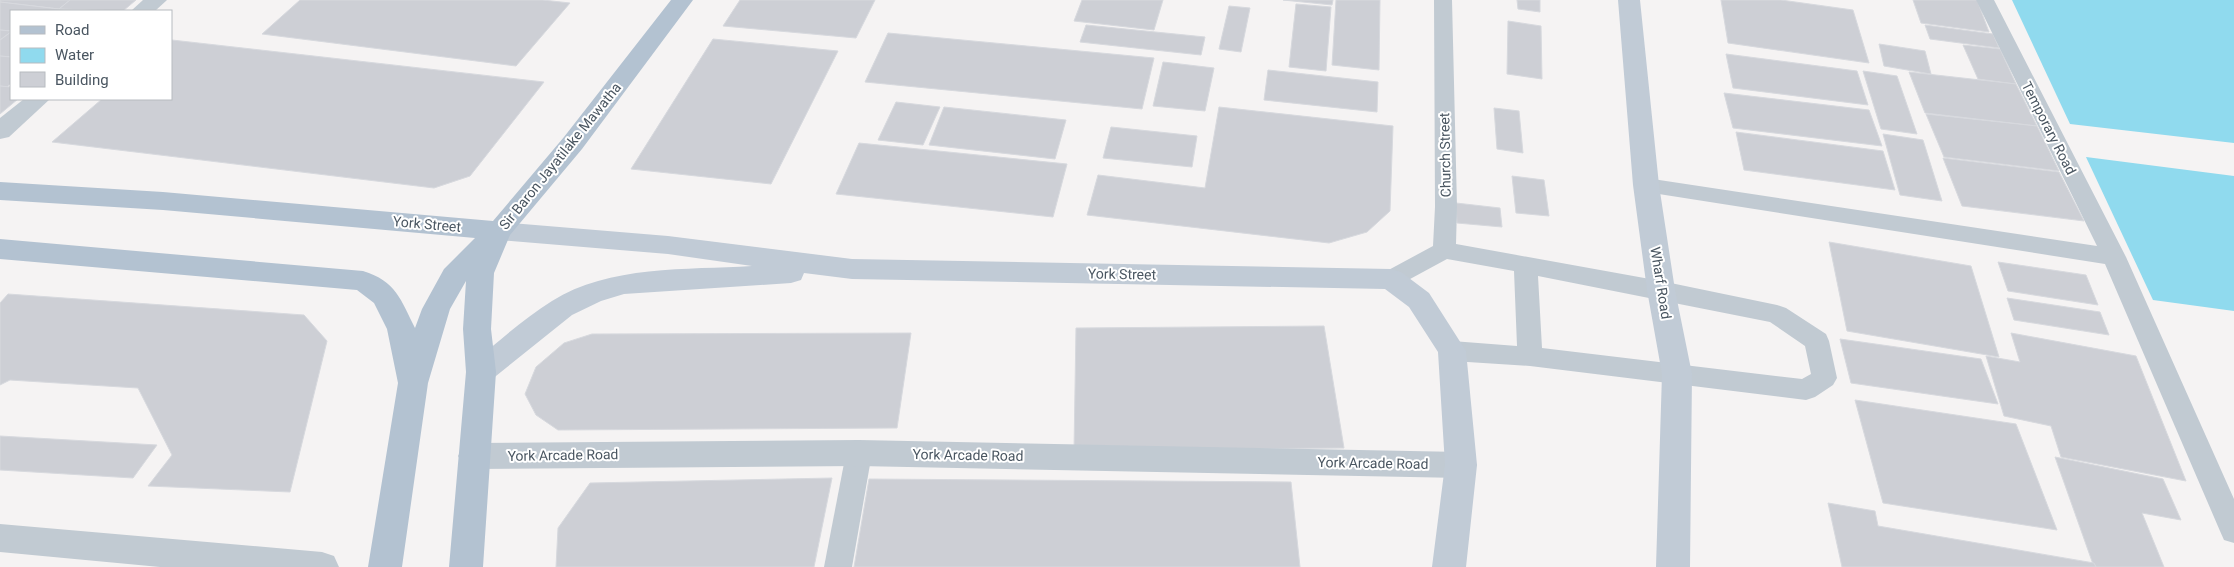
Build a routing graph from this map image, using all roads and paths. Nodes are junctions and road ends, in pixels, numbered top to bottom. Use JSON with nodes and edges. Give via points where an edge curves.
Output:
{"nodes":[{"id":1,"x":156,"y":0,"type":"edge"},
{"id":2,"x":682,"y":0,"type":"edge"},
{"id":3,"x":1443,"y":0,"type":"edge"},
{"id":4,"x":1629,"y":0,"type":"edge"},
{"id":5,"x":1984,"y":0,"type":"edge"},
{"id":6,"x":143,"y":10,"type":"edge"},
{"id":7,"x":37,"y":100,"type":"edge"},
{"id":8,"x":0,"y":131,"type":"edge"},
{"id":9,"x":1646,"y":185,"type":"junction"},
{"id":10,"x":0,"y":191,"type":"edge"},
{"id":11,"x":499,"y":231,"type":"junction"},
{"id":12,"x":0,"y":249,"type":"edge"},
{"id":13,"x":1444,"y":250,"type":"junction"},
{"id":14,"x":2114,"y":257,"type":"junction"},
{"id":15,"x":1526,"y":266,"type":"junction"},
{"id":16,"x":852,"y":269,"type":"junction"},
{"id":17,"x":1391,"y":279,"type":"junction"},
{"id":18,"x":1661,"y":290,"type":"junction"},
{"id":19,"x":1452,"y":351,"type":"junction"},
{"id":20,"x":1530,"y":356,"type":"junction"},
{"id":21,"x":481,"y":372,"type":"junction"},
{"id":22,"x":1677,"y":374,"type":"junction"},
{"id":23,"x":413,"y":383,"type":"junction"},
{"id":24,"x":859,"y":453,"type":"junction"},
{"id":25,"x":474,"y":456,"type":"junction"},
{"id":26,"x":1462,"y":465,"type":"junction"},
{"id":27,"x":2234,"y":530,"type":"edge"},
{"id":28,"x":0,"y":538,"type":"edge"},
{"id":29,"x":322,"y":567,"type":"edge"},
{"id":30,"x":386,"y":567,"type":"edge"},
{"id":31,"x":466,"y":567,"type":"edge"},
{"id":32,"x":838,"y":567,"type":"edge"},
{"id":33,"x":1449,"y":567,"type":"edge"},
{"id":34,"x":1673,"y":567,"type":"edge"}],
"edges":[{"from":1,"to":6,"type":"street"},
{"from":2,"to":11,"type":"main road","name":"Sir Baron Jayatilake Mawatha"},
{"from":3,"to":13,"type":"lane","name":"Church Street"},
{"from":4,"to":9,"type":"street","name":"Wharf Road"},
{"from":5,"to":14,"type":"lane","name":"Temporary Road"},
{"from":7,"to":8,"type":"street"},
{"from":9,"to":14,"type":"lane"},
{"from":9,"to":18,"type":"street","name":"Wharf Road"},
{"from":10,"to":11,"type":"main road","name":"York Street","via":[[163,201]]},
{"from":11,"to":16,"type":"street","name":"York Street","via":[[668,245]]},
{"from":11,"to":21,"type":"main road","name":"Sir Baron Jayatilake Mawatha","via":[[480,273],[477,329]]},
{"from":11,"to":23,"type":"main road","via":[[454,276],[436,309]]},
{"from":12,"to":23,"type":"main road","via":[[363,281],[385,296],[401,329]]},
{"from":13,"to":15,"type":"lane"},
{"from":13,"to":17,"type":"lane"},
{"from":14,"to":27,"type":"lane","name":"Temporary Road"},
{"from":15,"to":18,"type":"lane"},
{"from":15,"to":20,"type":"lane"},
{"from":16,"to":17,"type":"street","name":"York Street"},
{"from":16,"to":21,"type":"street","name":"York Street","via":[[623,284],[562,308]]},
{"from":17,"to":19,"type":"street","via":[[1419,300]]},
{"from":18,"to":22,"type":"street","name":"Wharf Road"},
{"from":18,"to":22,"type":"lane","via":[[1777,314],[1817,341],[1824,378],[1806,390]]},
{"from":19,"to":20,"type":"lane"},
{"from":19,"to":26,"type":"street"},
{"from":20,"to":22,"type":"lane"},
{"from":21,"to":25,"type":"main road","name":"Sir Baron Jayatilake Mawatha"},
{"from":22,"to":34,"type":"street","name":"Wharf Road"},
{"from":23,"to":30,"type":"main road"},
{"from":24,"to":25,"type":"street","name":"York Arcade Road"},
{"from":24,"to":26,"type":"street","name":"York Arcade Road"},
{"from":24,"to":32,"type":"lane"},
{"from":25,"to":31,"type":"main road","name":"Sir Baron Jayatilake Mawatha"},
{"from":26,"to":33,"type":"street"},
{"from":28,"to":29,"type":"street"}]}
